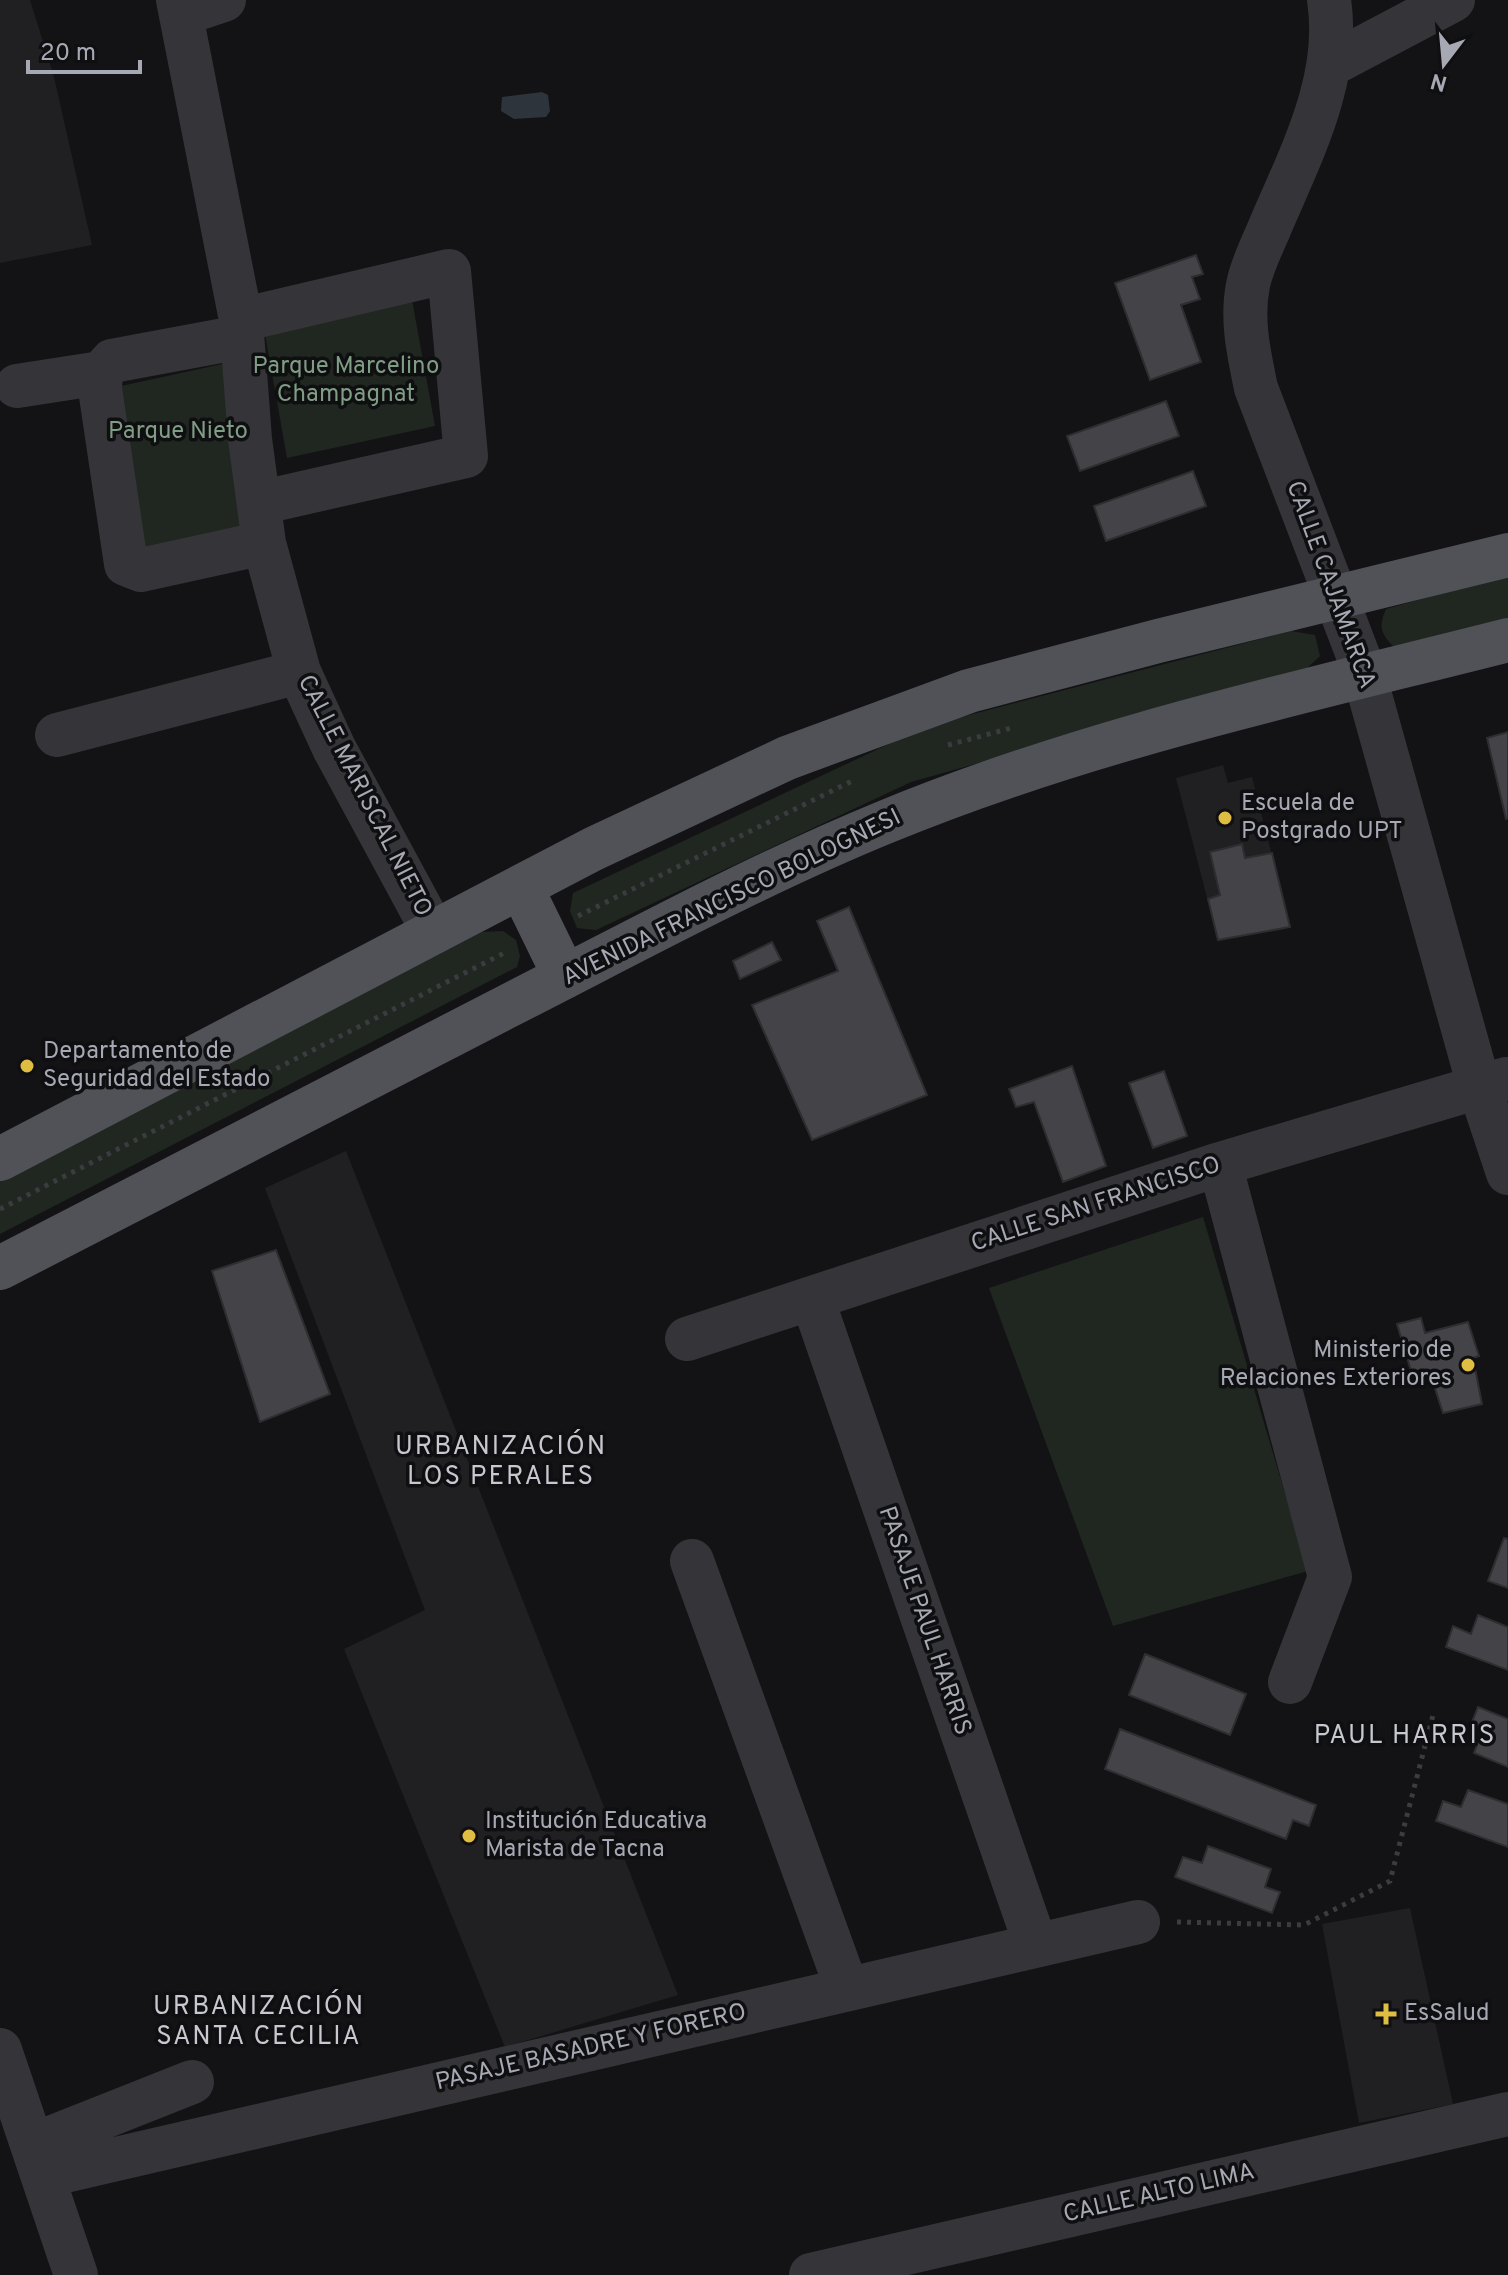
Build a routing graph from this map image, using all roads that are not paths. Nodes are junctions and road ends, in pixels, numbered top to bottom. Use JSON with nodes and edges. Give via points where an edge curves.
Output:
{"nodes":[{"id":1,"x":224,"y":0,"type":"edge"},
{"id":2,"x":1329,"y":0,"type":"edge"},
{"id":3,"x":1453,"y":0,"type":"edge"},
{"id":4,"x":180,"y":7,"type":"edge"},
{"id":5,"x":1330,"y":65,"type":"junction"},
{"id":6,"x":241,"y":328,"type":"junction"},
{"id":7,"x":101,"y":373,"type":"junction"},
{"id":8,"x":17,"y":386,"type":"dead end"},
{"id":9,"x":261,"y":523,"type":"junction"},
{"id":10,"x":1508,"y":555,"type":"edge"},
{"id":11,"x":1339,"y":599,"type":"junction"},
{"id":12,"x":1508,"y":640,"type":"edge"},
{"id":13,"x":299,"y":672,"type":"junction"},
{"id":14,"x":1365,"y":676,"type":"junction"},
{"id":15,"x":57,"y":735,"type":"dead end"},
{"id":16,"x":521,"y":887,"type":"junction"},
{"id":17,"x":433,"y":931,"type":"junction"},
{"id":18,"x":565,"y":977,"type":"junction"},
{"id":19,"x":1494,"y":1082,"type":"edge"},
{"id":20,"x":0,"y":1159,"type":"edge"},
{"id":21,"x":1220,"y":1164,"type":"junction"},
{"id":22,"x":1508,"y":1173,"type":"edge"},
{"id":23,"x":0,"y":1268,"type":"edge"},
{"id":24,"x":812,"y":1298,"type":"junction"},
{"id":25,"x":687,"y":1339,"type":"dead end"},
{"id":26,"x":692,"y":1561,"type":"dead end"},
{"id":27,"x":1290,"y":1682,"type":"dead end"},
{"id":28,"x":1138,"y":1922,"type":"road end"},
{"id":29,"x":1035,"y":1943,"type":"junction"},
{"id":30,"x":847,"y":1989,"type":"junction"},
{"id":31,"x":0,"y":2050,"type":"edge"},
{"id":32,"x":192,"y":2082,"type":"dead end"},
{"id":33,"x":1508,"y":2114,"type":"edge"},
{"id":34,"x":38,"y":2161,"type":"junction"},
{"id":35,"x":76,"y":2275,"type":"edge"},
{"id":36,"x":811,"y":2275,"type":"edge"}],
"edges":[{"from":1,"to":4,"type":"street"},
{"from":2,"to":5,"type":"street","name":"CALLE CAJAMARCA"},
{"from":3,"to":5,"type":"street"},
{"from":4,"to":6,"type":"street","name":"CALLE MARISCAL NIETO"},
{"from":5,"to":11,"type":"street","name":"CALLE CAJAMARCA","via":[[1304,146],[1248,284],[1245,319],[1256,388]]},
{"from":6,"to":7,"type":"street","via":[[112,361]]},
{"from":6,"to":9,"type":"street","name":"CALLE MARISCAL NIETO"},
{"from":6,"to":9,"type":"street","via":[[449,271],[466,456]]},
{"from":7,"to":8,"type":"street"},
{"from":7,"to":9,"type":"street","via":[[126,564],[141,570]]},
{"from":9,"to":13,"type":"street","name":"CALLE MARISCAL NIETO"},
{"from":10,"to":11,"type":"main road"},
{"from":11,"to":14,"type":"street","name":"CALLE CAJAMARCA"},
{"from":11,"to":16,"type":"main road","via":[[1065,665],[883,720],[773,764]]},
{"from":12,"to":14,"type":"main road","name":"AVENIDA FRANCISCO BOLOGNESI"},
{"from":13,"to":15,"type":"street"},
{"from":13,"to":17,"type":"street","name":"CALLE MARISCAL NIETO"},
{"from":14,"to":18,"type":"main road","name":"AVENIDA FRANCISCO BOLOGNESI","via":[[972,789],[798,861]]},
{"from":14,"to":19,"type":"street","name":"CALLE CAJAMARCA"},
{"from":16,"to":17,"type":"main road"},
{"from":16,"to":18,"type":"main road"},
{"from":17,"to":20,"type":"main road"},
{"from":18,"to":23,"type":"main road","name":"AVENIDA FRANCISCO BOLOGNESI"},
{"from":19,"to":21,"type":"street","name":"CALLE SAN FRANCISCO"},
{"from":19,"to":22,"type":"street","name":"CALLE CAJAMARCA"},
{"from":21,"to":24,"type":"street","name":"CALLE SAN FRANCISCO"},
{"from":21,"to":27,"type":"street","via":[[1330,1577]]},
{"from":24,"to":25,"type":"street","name":"CALLE SAN FRANCISCO"},
{"from":24,"to":29,"type":"street","name":"PASAJE PAUL HARRIS"},
{"from":26,"to":30,"type":"street"},
{"from":28,"to":29,"type":"street","name":"PASAJE BASADRE Y FORERO"},
{"from":29,"to":30,"type":"street","name":"PASAJE BASADRE Y FORERO"},
{"from":30,"to":34,"type":"street","name":"PASAJE BASADRE Y FORERO"},
{"from":31,"to":34,"type":"street"},
{"from":32,"to":34,"type":"street"},
{"from":33,"to":36,"type":"street","name":"CALLE ALTO LIMA"},
{"from":34,"to":35,"type":"street"}]}
